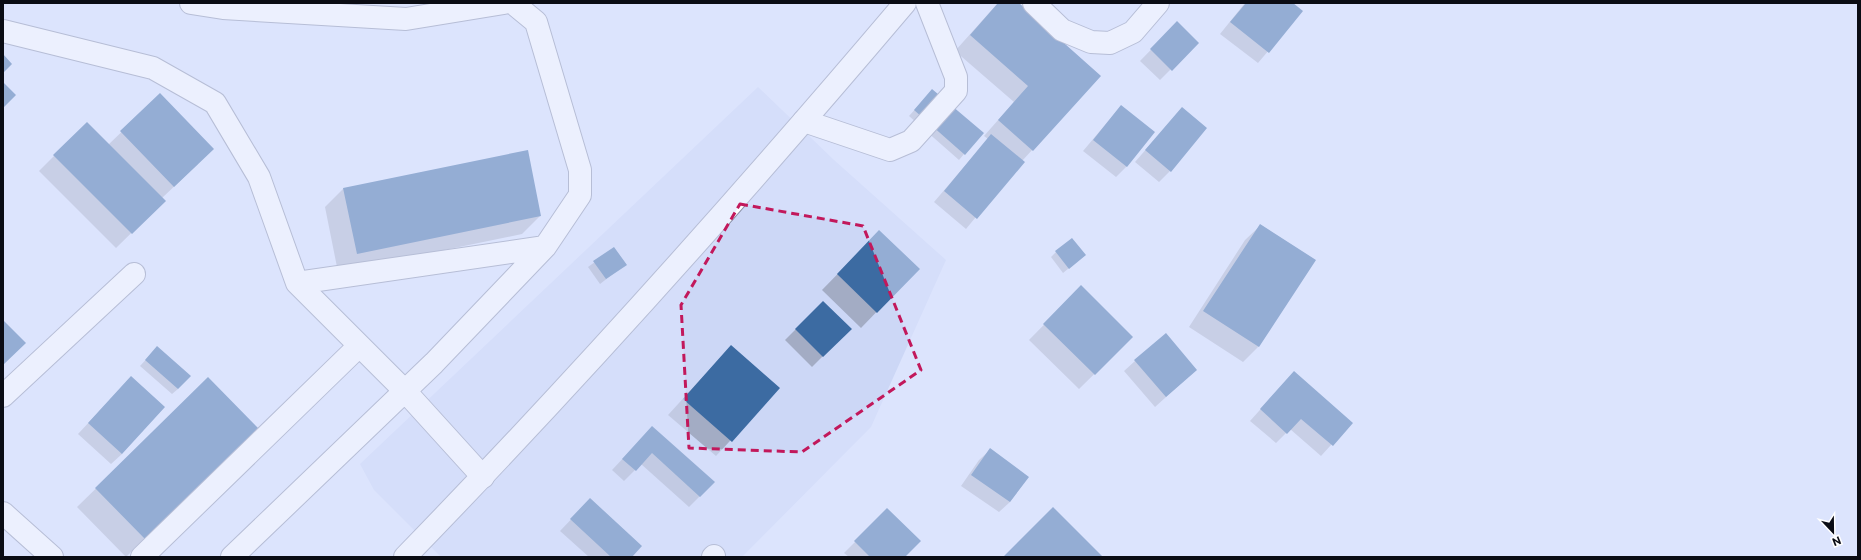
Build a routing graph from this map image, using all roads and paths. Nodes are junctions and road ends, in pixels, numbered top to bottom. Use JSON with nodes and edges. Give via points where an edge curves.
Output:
{"nodes":[{"id":1,"x":191,"y":3,"type":"edge"},
{"id":2,"x":504,"y":3,"type":"edge"},
{"id":3,"x":513,"y":3,"type":"edge"},
{"id":4,"x":905,"y":3,"type":"edge"},
{"id":5,"x":928,"y":3,"type":"edge"},
{"id":6,"x":1034,"y":3,"type":"edge"},
{"id":7,"x":1158,"y":3,"type":"edge"},
{"id":8,"x":3,"y":31,"type":"edge"},
{"id":9,"x":804,"y":121,"type":"junction"},
{"id":10,"x":545,"y":248,"type":"junction"},
{"id":11,"x":134,"y":274,"type":"dead end"},
{"id":12,"x":298,"y":283,"type":"junction"},
{"id":13,"x":359,"y":346,"type":"junction"},
{"id":14,"x":406,"y":391,"type":"junction"},
{"id":15,"x":3,"y":396,"type":"edge"},
{"id":16,"x":483,"y":477,"type":"junction"},
{"id":17,"x":3,"y":513,"type":"edge"},
{"id":18,"x":52,"y":557,"type":"edge"},
{"id":19,"x":142,"y":557,"type":"edge"},
{"id":20,"x":232,"y":557,"type":"edge"},
{"id":21,"x":405,"y":557,"type":"edge"}],
"edges":[{"from":1,"to":2,"type":"main road","via":[[223,8],[406,19]]},
{"from":3,"to":10,"type":"main road","via":[[536,22],[580,170],[580,195]]},
{"from":4,"to":9,"type":"main road"},
{"from":5,"to":9,"type":"main road","via":[[956,77],[956,91],[911,142],[890,150]]},
{"from":6,"to":7,"type":"main road","via":[[1062,30],[1092,42],[1110,43],[1133,32]]},
{"from":8,"to":12,"type":"main road","via":[[153,68],[215,103],[259,177]]},
{"from":9,"to":16,"type":"main road"},
{"from":10,"to":12,"type":"main road"},
{"from":10,"to":14,"type":"main road"},
{"from":11,"to":15,"type":"main road"},
{"from":12,"to":13,"type":"main road"},
{"from":13,"to":14,"type":"main road"},
{"from":13,"to":19,"type":"main road"},
{"from":14,"to":16,"type":"main road"},
{"from":14,"to":20,"type":"main road"},
{"from":16,"to":21,"type":"main road"},
{"from":17,"to":18,"type":"main road"}]}
